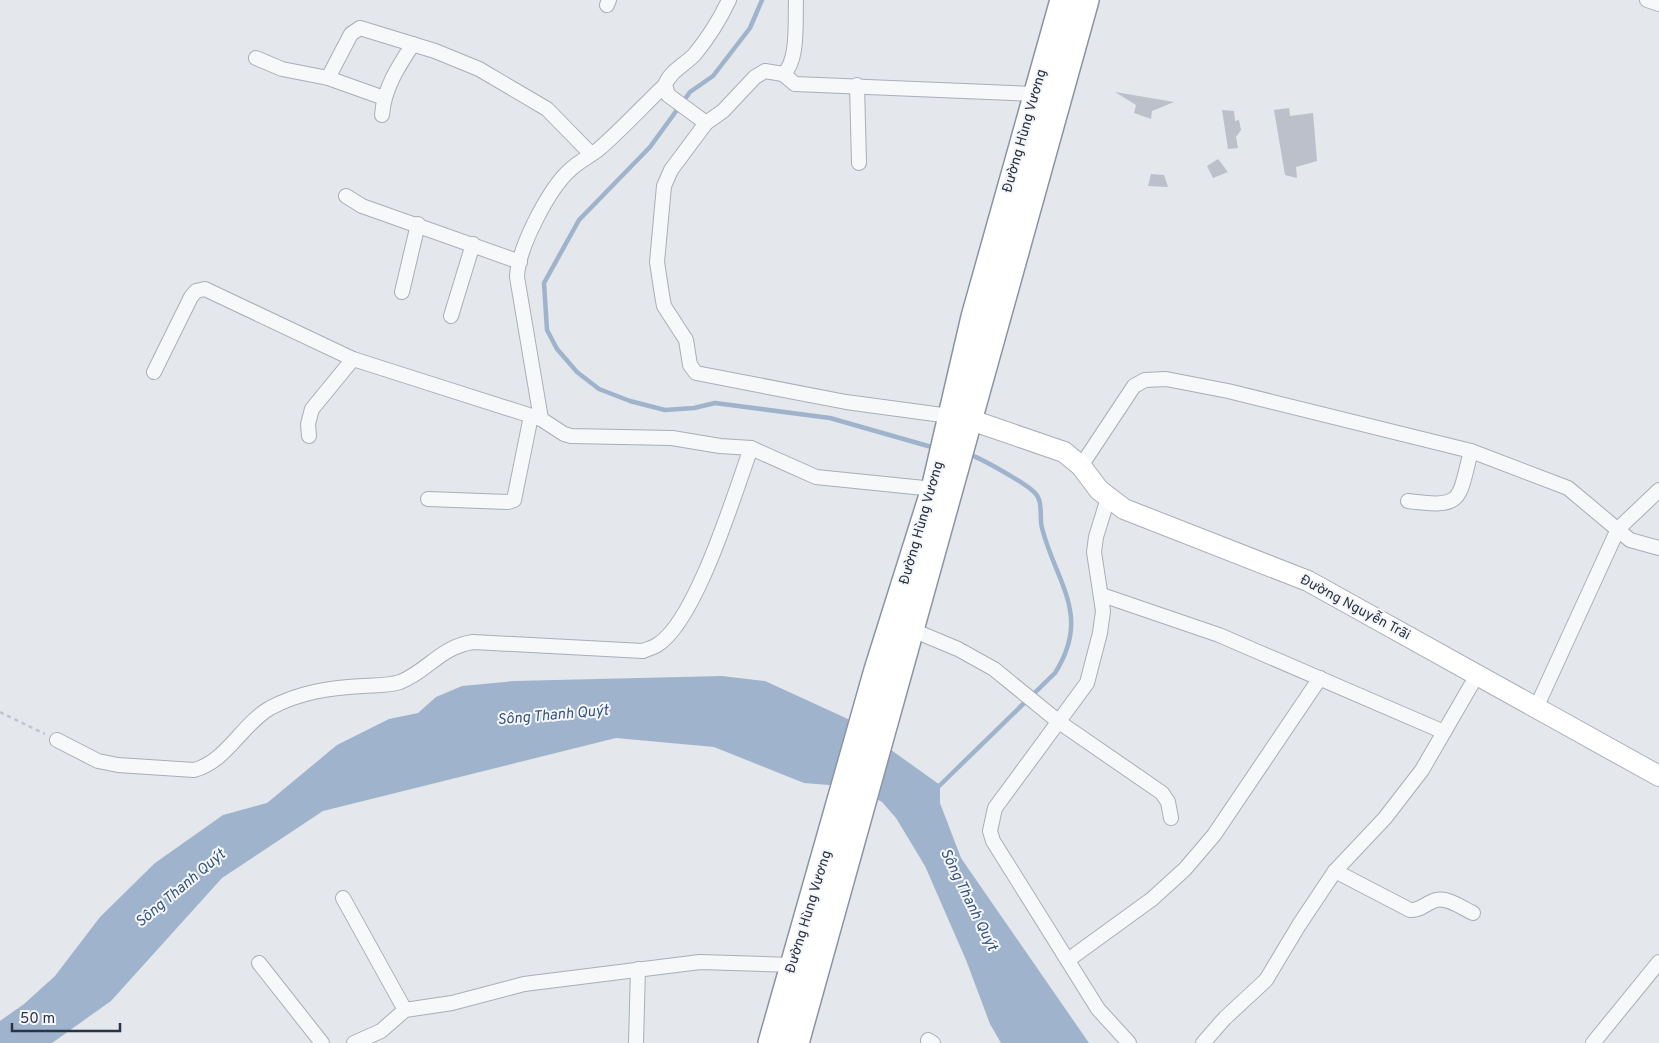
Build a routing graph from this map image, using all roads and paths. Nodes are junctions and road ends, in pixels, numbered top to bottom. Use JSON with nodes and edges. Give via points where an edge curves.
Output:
{"nodes":[{"id":1,"x":728,"y":0,"type":"edge"},
{"id":2,"x":796,"y":0,"type":"edge"},
{"id":3,"x":1063,"y":0,"type":"edge"},
{"id":4,"x":1086,"y":0,"type":"edge"},
{"id":5,"x":1648,"y":0,"type":"edge"},
{"id":6,"x":1659,"y":4,"type":"edge"},
{"id":7,"x":413,"y":44,"type":"junction"},
{"id":8,"x":256,"y":58,"type":"dead end"},
{"id":9,"x":783,"y":74,"type":"junction"},
{"id":10,"x":328,"y":78,"type":"junction"},
{"id":11,"x":665,"y":85,"type":"junction"},
{"id":12,"x":857,"y":85,"type":"junction"},
{"id":13,"x":1035,"y":94,"type":"junction"},
{"id":14,"x":384,"y":98,"type":"junction"},
{"id":15,"x":382,"y":115,"type":"dead end"},
{"id":16,"x":706,"y":123,"type":"junction"},
{"id":17,"x":591,"y":154,"type":"junction"},
{"id":18,"x":859,"y":163,"type":"dead end"},
{"id":19,"x":346,"y":196,"type":"dead end"},
{"id":20,"x":418,"y":224,"type":"junction"},
{"id":21,"x":474,"y":244,"type":"junction"},
{"id":22,"x":520,"y":262,"type":"junction"},
{"id":23,"x":402,"y":292,"type":"dead end"},
{"id":24,"x":451,"y":316,"type":"dead end"},
{"id":25,"x":353,"y":359,"type":"junction"},
{"id":26,"x":154,"y":372,"type":"dead end"},
{"id":27,"x":536,"y":418,"type":"junction"},
{"id":28,"x":955,"y":421,"type":"junction"},
{"id":29,"x":309,"y":436,"type":"dead end"},
{"id":30,"x":751,"y":448,"type":"junction"},
{"id":31,"x":1471,"y":451,"type":"junction"},
{"id":32,"x":1081,"y":466,"type":"junction"},
{"id":33,"x":943,"y":477,"type":"junction"},
{"id":34,"x":1659,"y":490,"type":"edge"},
{"id":35,"x":1108,"y":498,"type":"junction"},
{"id":36,"x":428,"y":499,"type":"dead end"},
{"id":37,"x":1408,"y":501,"type":"dead end"},
{"id":38,"x":1618,"y":529,"type":"junction"},
{"id":39,"x":1659,"y":548,"type":"edge"},
{"id":40,"x":1102,"y":595,"type":"junction"},
{"id":41,"x":910,"y":629,"type":"junction"},
{"id":42,"x":887,"y":674,"type":"junction"},
{"id":43,"x":1477,"y":675,"type":"junction"},
{"id":44,"x":1320,"y":678,"type":"junction"},
{"id":45,"x":1536,"y":708,"type":"junction"},
{"id":46,"x":0,"y":712,"type":"edge"},
{"id":47,"x":1059,"y":722,"type":"junction"},
{"id":48,"x":1444,"y":732,"type":"junction"},
{"id":49,"x":57,"y":740,"type":"joint"},
{"id":50,"x":1659,"y":776,"type":"edge"},
{"id":51,"x":1171,"y":818,"type":"dead end"},
{"id":52,"x":841,"y":847,"type":"junction"},
{"id":53,"x":1335,"y":871,"type":"junction"},
{"id":54,"x":343,"y":898,"type":"dead end"},
{"id":55,"x":1473,"y":913,"type":"dead end"},
{"id":56,"x":1068,"y":960,"type":"junction"},
{"id":57,"x":1659,"y":962,"type":"edge"},
{"id":58,"x":259,"y":963,"type":"dead end"},
{"id":59,"x":792,"y":965,"type":"junction"},
{"id":60,"x":638,"y":968,"type":"junction"},
{"id":61,"x":405,"y":1010,"type":"junction"},
{"id":62,"x":322,"y":1043,"type":"edge"},
{"id":63,"x":354,"y":1043,"type":"edge"},
{"id":64,"x":636,"y":1043,"type":"edge"},
{"id":65,"x":771,"y":1043,"type":"edge"},
{"id":66,"x":796,"y":1043,"type":"edge"},
{"id":67,"x":1129,"y":1043,"type":"edge"},
{"id":68,"x":1203,"y":1043,"type":"edge"},
{"id":69,"x":1593,"y":1043,"type":"edge"}],
"edges":[{"from":1,"to":11,"type":"street","via":[[694,55]]},
{"from":2,"to":9,"type":"street","via":[[794,50],[790,68]]},
{"from":3,"to":13,"type":"highway","name":"Đường Hùng Vương"},
{"from":4,"to":28,"type":"highway","name":"Đường Hùng Vương"},
{"from":5,"to":6,"type":"street"},
{"from":7,"to":10,"type":"street","via":[[358,29],[352,34]]},
{"from":7,"to":14,"type":"street","via":[[391,79]]},
{"from":7,"to":17,"type":"street","via":[[459,59],[547,109]]},
{"from":8,"to":10,"type":"street","via":[[282,69]]},
{"from":9,"to":12,"type":"street","via":[[795,84]]},
{"from":9,"to":16,"type":"street","via":[[760,73],[723,111]]},
{"from":10,"to":14,"type":"street"},
{"from":11,"to":16,"type":"street","via":[[668,95]]},
{"from":11,"to":17,"type":"street"},
{"from":12,"to":13,"type":"street"},
{"from":12,"to":18,"type":"street"},
{"from":13,"to":28,"type":"highway","name":"Đường Hùng Vương","via":[[974,317]]},
{"from":14,"to":15,"type":"street"},
{"from":16,"to":28,"type":"street","via":[[666,178],[657,262],[664,306],[686,340],[693,371]]},
{"from":17,"to":22,"type":"street","via":[[570,170],[547,202],[531,229]]},
{"from":19,"to":20,"type":"street","via":[[362,206]]},
{"from":20,"to":21,"type":"street"},
{"from":20,"to":23,"type":"street"},
{"from":21,"to":22,"type":"street"},
{"from":21,"to":24,"type":"street"},
{"from":22,"to":27,"type":"street","via":[[517,277]]},
{"from":25,"to":26,"type":"street","via":[[205,289],[196,291],[190,298]]},
{"from":25,"to":27,"type":"street"},
{"from":25,"to":29,"type":"street","via":[[312,410]]},
{"from":27,"to":30,"type":"street","via":[[571,436],[672,438]]},
{"from":27,"to":36,"type":"street","via":[[514,500]]},
{"from":28,"to":32,"type":"street","name":"Đường Nguyễn Trãi","via":[[1055,448]]},
{"from":28,"to":33,"type":"highway","name":"Đường Hùng Vương"},
{"from":30,"to":33,"type":"street","via":[[816,477]]},
{"from":30,"to":49,"type":"street","via":[[696,594],[674,628],[657,645],[643,651],[473,642],[459,644],[445,650],[402,681],[314,691],[282,702],[250,724],[212,762],[194,770],[118,765],[98,760]]},
{"from":31,"to":32,"type":"street","via":[[1228,391],[1166,379],[1145,380],[1134,386]]},
{"from":31,"to":37,"type":"street","via":[[1462,487],[1449,503]]},
{"from":31,"to":38,"type":"street","via":[[1568,488]]},
{"from":32,"to":35,"type":"street","name":"Đường Nguyễn Trãi"},
{"from":33,"to":41,"type":"highway","name":"Đường Hùng Vương"},
{"from":33,"to":42,"type":"highway","name":"Đường Hùng Vương"},
{"from":34,"to":38,"type":"street"},
{"from":35,"to":40,"type":"street","via":[[1094,552]]},
{"from":35,"to":43,"type":"street","name":"Đường Nguyễn Trãi","via":[[1124,510],[1308,581]]},
{"from":38,"to":39,"type":"street","via":[[1630,540]]},
{"from":38,"to":45,"type":"street"},
{"from":40,"to":44,"type":"street","via":[[1219,635]]},
{"from":40,"to":47,"type":"street","via":[[1100,633],[1088,683]]},
{"from":41,"to":42,"type":"highway","name":"Đường Hùng Vương"},
{"from":41,"to":47,"type":"street","via":[[975,657]]},
{"from":42,"to":52,"type":"highway","name":"Đường Hùng Vương"},
{"from":43,"to":45,"type":"street","name":"Đường Nguyễn Trãi"},
{"from":43,"to":48,"type":"street"},
{"from":44,"to":48,"type":"street"},
{"from":44,"to":56,"type":"street","via":[[1214,835],[1185,869],[1152,899]]},
{"from":45,"to":50,"type":"street","name":"Đường Nguyễn Trãi"},
{"from":46,"to":49,"type":"path"},
{"from":47,"to":51,"type":"street","via":[[1162,793],[1168,802]]},
{"from":47,"to":56,"type":"street","via":[[995,808],[990,832]]},
{"from":48,"to":53,"type":"street","via":[[1422,770],[1385,818]]},
{"from":52,"to":59,"type":"highway","name":"Đường Hùng Vương"},
{"from":52,"to":66,"type":"highway","name":"Đường Hùng Vương"},
{"from":53,"to":55,"type":"street","via":[[1410,910],[1442,900]]},
{"from":53,"to":68,"type":"street","via":[[1266,980]]},
{"from":54,"to":61,"type":"street"},
{"from":56,"to":67,"type":"street","via":[[1098,1009]]},
{"from":57,"to":69,"type":"street"},
{"from":58,"to":62,"type":"street"},
{"from":59,"to":60,"type":"street","via":[[700,962]]},
{"from":59,"to":65,"type":"highway","name":"Đường Hùng Vương"},
{"from":60,"to":61,"type":"street","via":[[524,984],[452,1003]]},
{"from":60,"to":64,"type":"street"},
{"from":61,"to":63,"type":"street","via":[[381,1031]]}]}
